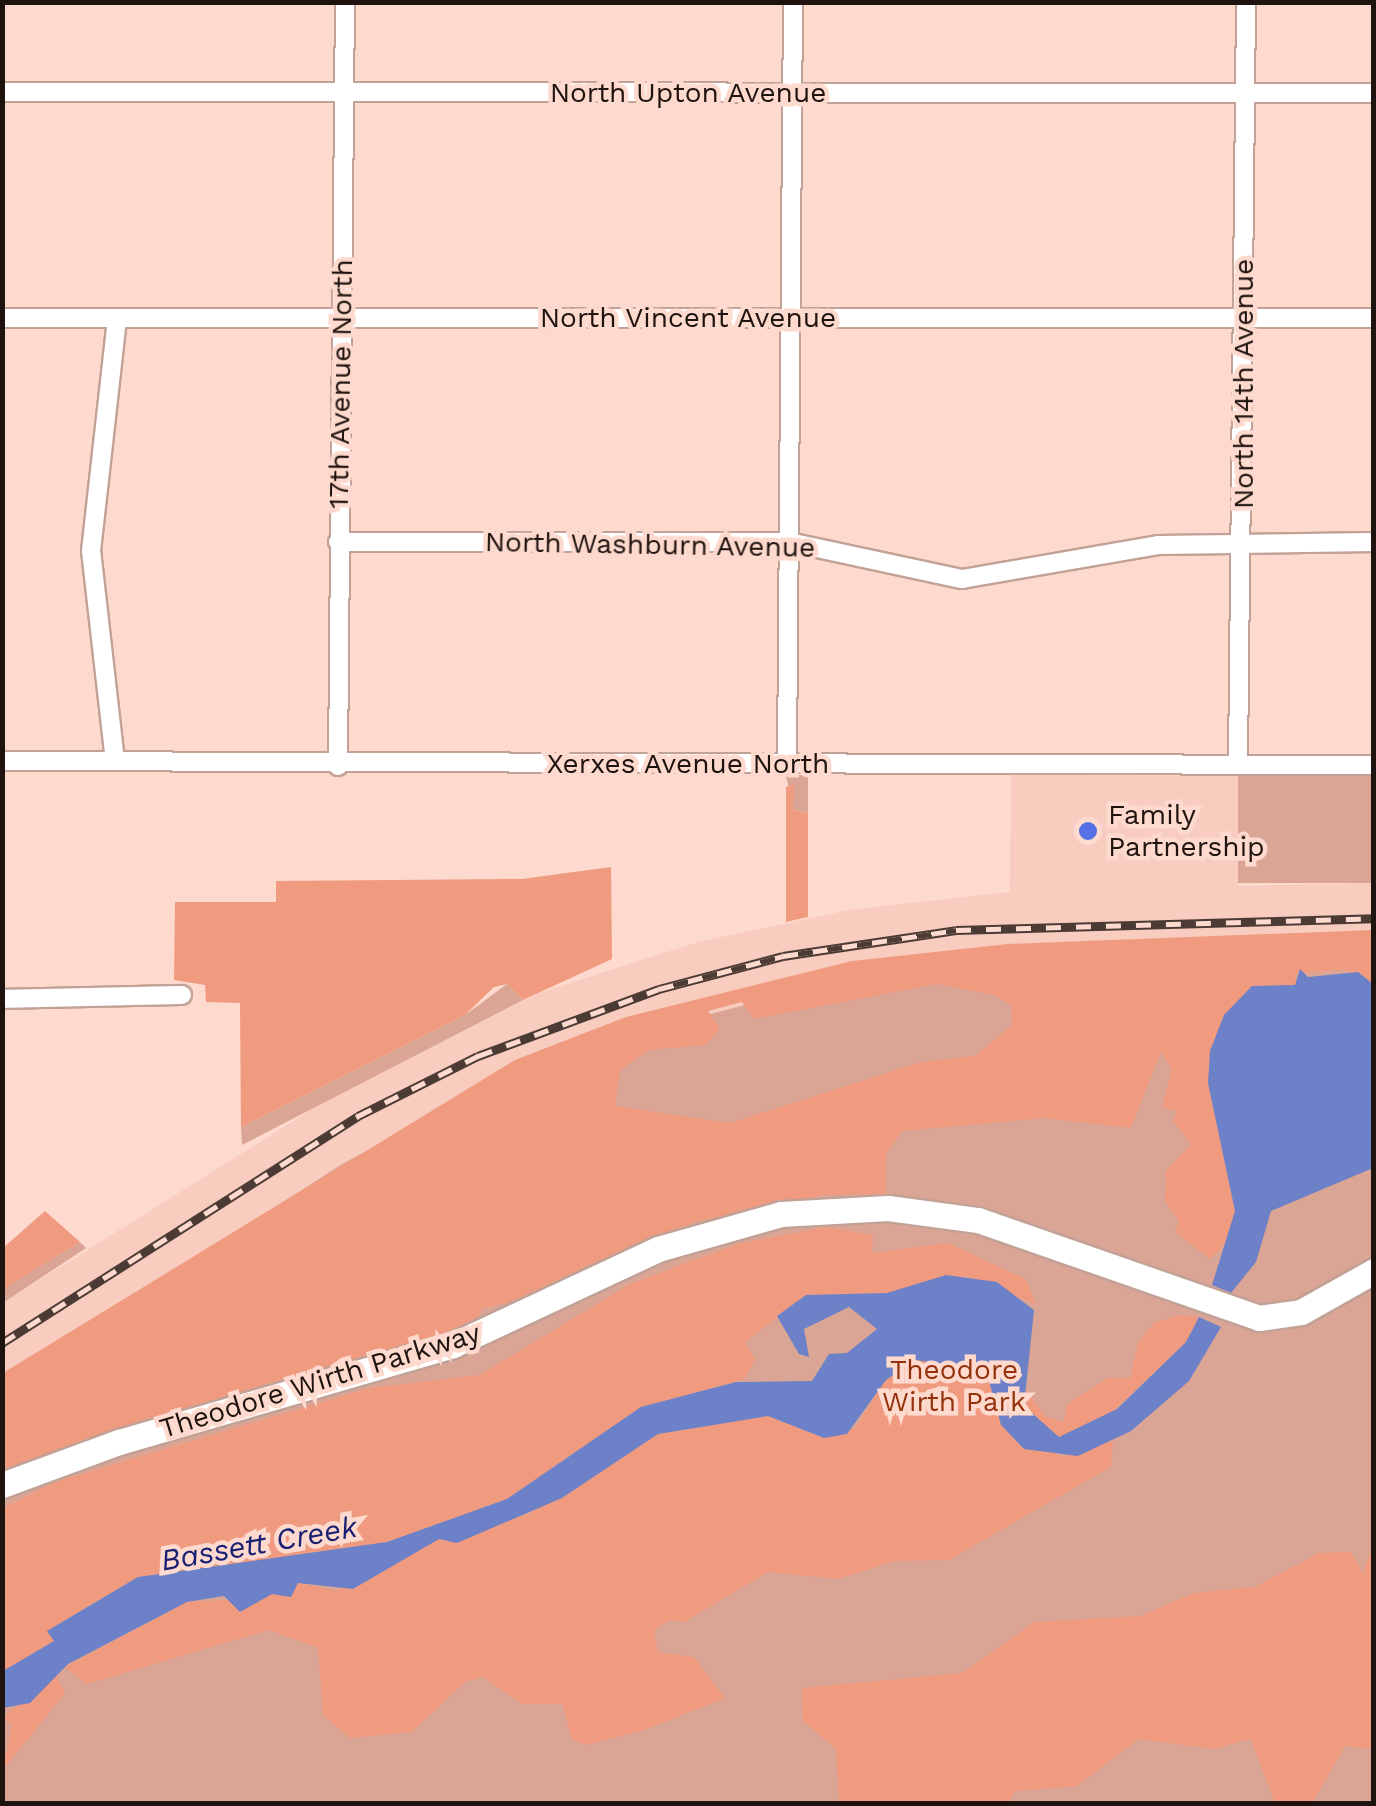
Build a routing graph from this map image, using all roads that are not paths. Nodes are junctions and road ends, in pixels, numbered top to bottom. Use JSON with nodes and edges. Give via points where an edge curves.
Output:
{"nodes":[{"id":1,"x":345,"y":2,"type":"edge"},
{"id":2,"x":794,"y":2,"type":"edge"},
{"id":3,"x":1246,"y":2,"type":"edge"},
{"id":4,"x":1245,"y":91,"type":"junction"},
{"id":5,"x":2,"y":92,"type":"edge"},
{"id":6,"x":344,"y":92,"type":"junction"},
{"id":7,"x":1374,"y":93,"type":"edge"},
{"id":8,"x":793,"y":94,"type":"junction"},
{"id":9,"x":2,"y":318,"type":"edge"},
{"id":10,"x":116,"y":318,"type":"junction"},
{"id":11,"x":342,"y":318,"type":"junction"},
{"id":12,"x":791,"y":318,"type":"junction"},
{"id":13,"x":1244,"y":318,"type":"junction"},
{"id":14,"x":1374,"y":318,"type":"edge"},
{"id":15,"x":1244,"y":541,"type":"junction"},
{"id":16,"x":338,"y":542,"type":"junction"},
{"id":17,"x":789,"y":542,"type":"junction"},
{"id":18,"x":1374,"y":542,"type":"edge"},
{"id":19,"x":115,"y":761,"type":"junction"},
{"id":20,"x":2,"y":762,"type":"edge"},
{"id":21,"x":787,"y":763,"type":"junction"},
{"id":22,"x":1238,"y":765,"type":"junction"},
{"id":23,"x":1374,"y":765,"type":"edge"},
{"id":24,"x":338,"y":766,"type":"junction"},
{"id":25,"x":182,"y":994,"type":"dead end"},
{"id":26,"x":2,"y":998,"type":"edge"},
{"id":27,"x":1374,"y":1271,"type":"edge"},
{"id":28,"x":2,"y":1485,"type":"edge"}],
"edges":[{"from":1,"to":6,"type":"street","name":"17th Avenue North"},
{"from":2,"to":8,"type":"street"},
{"from":3,"to":4,"type":"street","name":"North 14th Avenue"},
{"from":4,"to":7,"type":"street","name":"North Upton Avenue"},
{"from":4,"to":8,"type":"street","name":"North Upton Avenue"},
{"from":4,"to":13,"type":"street","name":"North 14th Avenue"},
{"from":5,"to":6,"type":"street","name":"North Upton Avenue"},
{"from":6,"to":8,"type":"street","name":"North Upton Avenue"},
{"from":6,"to":11,"type":"street","name":"17th Avenue North"},
{"from":8,"to":12,"type":"street"},
{"from":9,"to":10,"type":"street","name":"North Vincent Avenue"},
{"from":10,"to":11,"type":"street","name":"North Vincent Avenue"},
{"from":10,"to":19,"type":"street","via":[[91,551]]},
{"from":11,"to":12,"type":"street","name":"North Vincent Avenue"},
{"from":11,"to":16,"type":"street","name":"17th Avenue North"},
{"from":12,"to":13,"type":"street","name":"North Vincent Avenue"},
{"from":12,"to":17,"type":"street"},
{"from":13,"to":14,"type":"street","name":"North Vincent Avenue"},
{"from":13,"to":15,"type":"street","name":"North 14th Avenue"},
{"from":15,"to":17,"type":"street","name":"North Washburn Avenue","via":[[1124,549],[1049,571],[962,579]]},
{"from":15,"to":18,"type":"street","name":"North Washburn Avenue"},
{"from":15,"to":22,"type":"street","name":"North 14th Avenue"},
{"from":16,"to":17,"type":"street","name":"North Washburn Avenue"},
{"from":16,"to":24,"type":"street","name":"17th Avenue North"},
{"from":17,"to":21,"type":"street"},
{"from":19,"to":20,"type":"street","name":"Xerxes Avenue North"},
{"from":19,"to":24,"type":"street","name":"Xerxes Avenue North"},
{"from":21,"to":22,"type":"street","name":"Xerxes Avenue North"},
{"from":21,"to":24,"type":"street","name":"Xerxes Avenue North"},
{"from":22,"to":23,"type":"street","name":"Xerxes Avenue North"},
{"from":25,"to":26,"type":"street"},
{"from":27,"to":28,"type":"street","name":"Theodore Wirth Parkway","via":[[1301,1312],[1230,1311],[978,1220],[888,1208],[780,1214],[658,1249],[453,1345],[118,1442]]}]}
